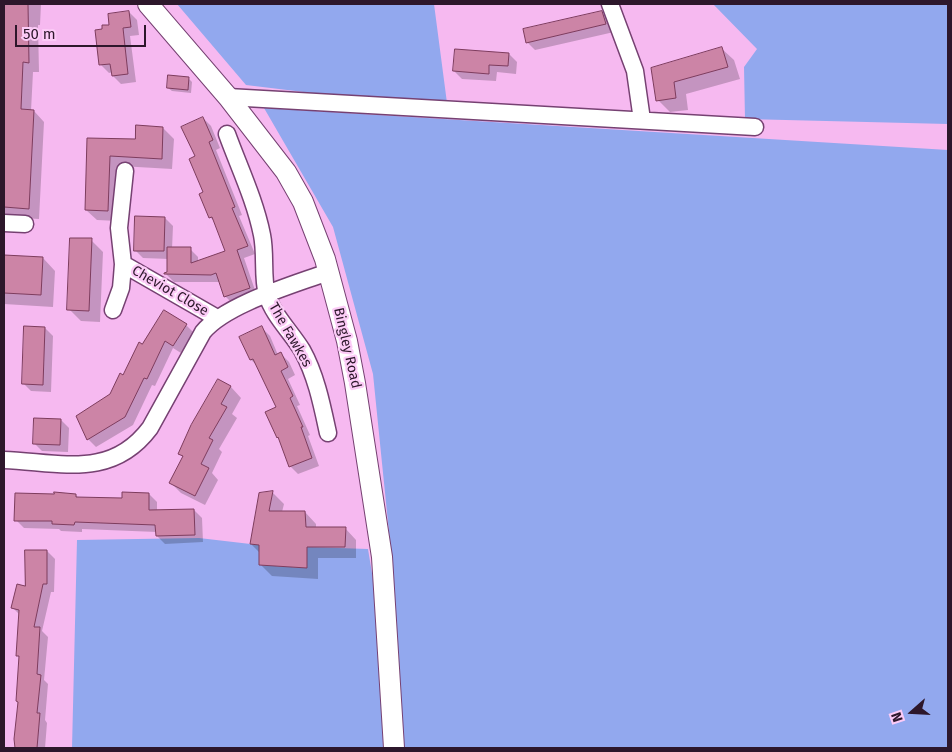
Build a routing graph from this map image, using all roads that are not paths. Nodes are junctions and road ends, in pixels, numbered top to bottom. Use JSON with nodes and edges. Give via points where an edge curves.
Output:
{"nodes":[{"id":1,"x":148,"y":4,"type":"edge"},
{"id":2,"x":610,"y":4,"type":"edge"},
{"id":3,"x":228,"y":97,"type":"junction"},
{"id":4,"x":642,"y":120,"type":"junction"},
{"id":5,"x":755,"y":127,"type":"dead end"},
{"id":6,"x":227,"y":134,"type":"dead end"},
{"id":7,"x":125,"y":171,"type":"dead end"},
{"id":8,"x":4,"y":223,"type":"edge"},
{"id":9,"x":25,"y":224,"type":"dead end"},
{"id":10,"x":123,"y":264,"type":"junction"},
{"id":11,"x":328,"y":272,"type":"junction"},
{"id":12,"x":267,"y":295,"type":"junction"},
{"id":13,"x":113,"y":310,"type":"dead end"},
{"id":14,"x":217,"y":318,"type":"junction"},
{"id":15,"x":328,"y":434,"type":"dead end"},
{"id":16,"x":4,"y":465,"type":"edge"},
{"id":17,"x":394,"y":748,"type":"edge"}],
"edges":[{"from":1,"to":3,"type":"street","name":"Bingley Road"},
{"from":2,"to":4,"type":"street","via":[[635,71]]},
{"from":3,"to":4,"type":"street"},
{"from":3,"to":11,"type":"street","name":"Bingley Road","via":[[286,172],[302,202]]},
{"from":4,"to":5,"type":"street"},
{"from":6,"to":12,"type":"street","via":[[262,232]]},
{"from":7,"to":10,"type":"street","name":"Cheviot Close","via":[[120,228]]},
{"from":8,"to":9,"type":"street"},
{"from":10,"to":13,"type":"street","name":"Cheviot Close","via":[[121,288]]},
{"from":10,"to":14,"type":"street","name":"Cheviot Close"},
{"from":11,"to":12,"type":"street"},
{"from":11,"to":17,"type":"street","name":"Bingley Road","via":[[347,340],[382,557]]},
{"from":12,"to":14,"type":"street"},
{"from":12,"to":15,"type":"street","name":"The Fawkes","via":[[303,352],[318,390]]},
{"from":14,"to":16,"type":"street","via":[[203,332],[150,428],[131,447],[106,462],[93,464]]}]}
